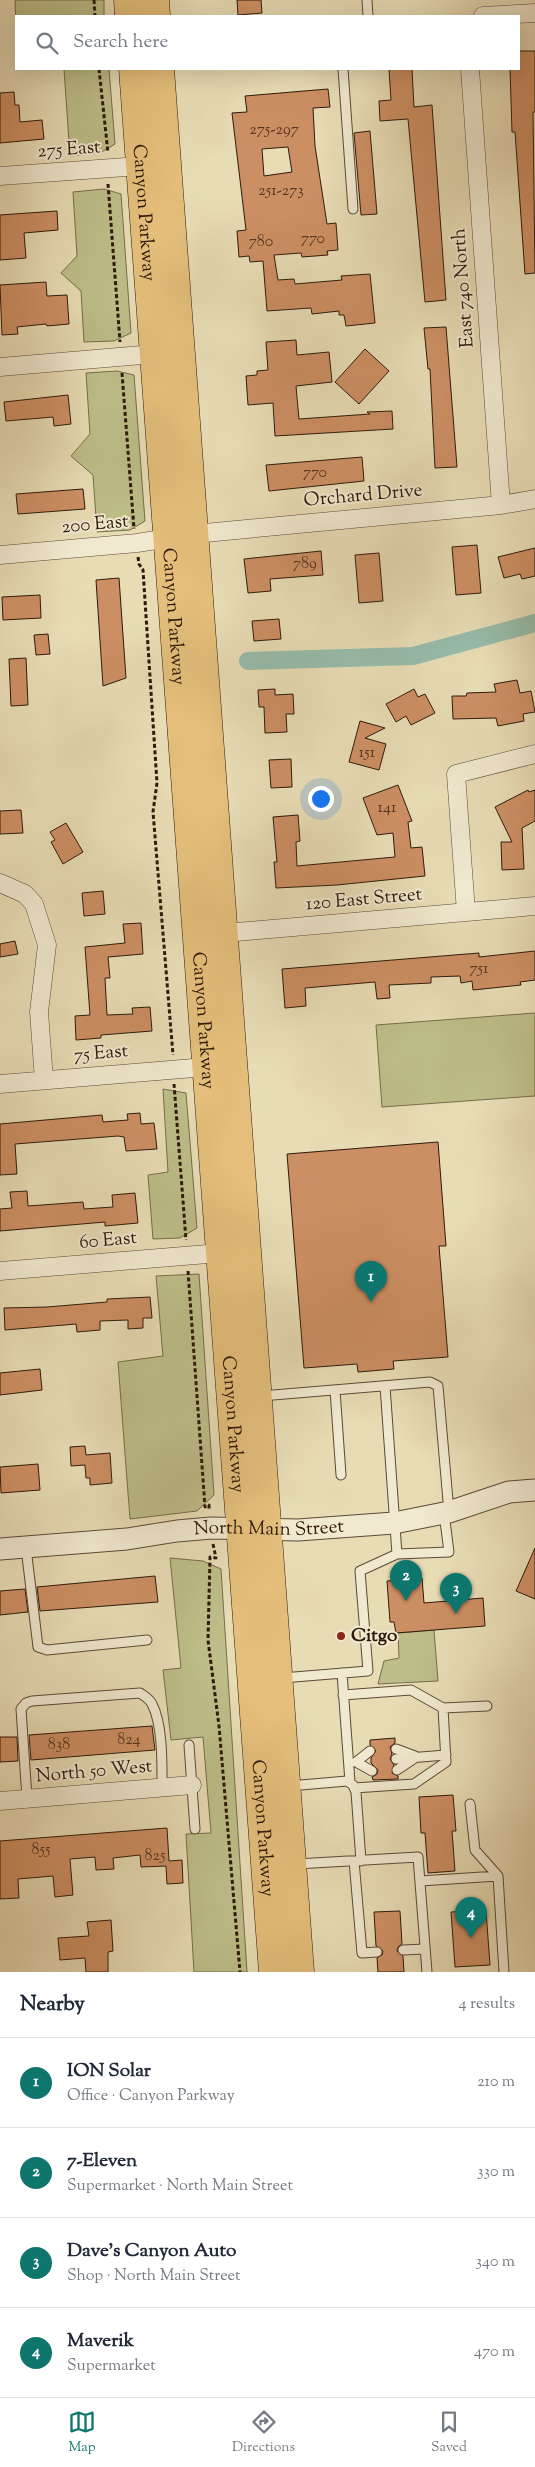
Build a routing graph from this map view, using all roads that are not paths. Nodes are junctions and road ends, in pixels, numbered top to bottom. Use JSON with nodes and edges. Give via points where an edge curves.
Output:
{"nodes":[{"id":1,"x":128,"y":0,"type":"edge"},
{"id":2,"x":155,"y":0,"type":"edge"},
{"id":3,"x":367,"y":0,"type":"edge"},
{"id":4,"x":535,"y":13,"type":"edge"},
{"id":5,"x":129,"y":15,"type":"edge"},
{"id":6,"x":156,"y":15,"type":"edge"},
{"id":7,"x":368,"y":15,"type":"edge"},
{"id":8,"x":500,"y":15,"type":"edge"},
{"id":9,"x":133,"y":70,"type":"edge"},
{"id":10,"x":160,"y":70,"type":"edge"},
{"id":11,"x":344,"y":70,"type":"edge"},
{"id":12,"x":470,"y":70,"type":"edge"},
{"id":13,"x":140,"y":166,"type":"junction"},
{"id":14,"x":0,"y":176,"type":"edge"},
{"id":15,"x":353,"y":210,"type":"dead end"},
{"id":16,"x":154,"y":354,"type":"junction"},
{"id":17,"x":0,"y":366,"type":"edge"},
{"id":18,"x":535,"y":499,"type":"edge"},
{"id":19,"x":501,"y":505,"type":"junction"},
{"id":20,"x":181,"y":536,"type":"junction"},
{"id":21,"x":0,"y":555,"type":"edge"},
{"id":22,"x":535,"y":754,"type":"edge"},
{"id":23,"x":0,"y":884,"type":"edge"},
{"id":24,"x":535,"y":906,"type":"edge"},
{"id":25,"x":466,"y":912,"type":"junction"},
{"id":26,"x":210,"y":935,"type":"junction"},
{"id":27,"x":206,"y":1067,"type":"junction"},
{"id":28,"x":44,"y":1080,"type":"junction"},
{"id":29,"x":0,"y":1084,"type":"edge"},
{"id":30,"x":220,"y":1253,"type":"junction"},
{"id":31,"x":0,"y":1271,"type":"edge"},
{"id":32,"x":385,"y":1386,"type":"junction"},
{"id":33,"x":336,"y":1390,"type":"junction"},
{"id":34,"x":258,"y":1396,"type":"junction"},
{"id":35,"x":342,"y":1476,"type":"dead end"},
{"id":36,"x":535,"y":1490,"type":"edge"},
{"id":37,"x":446,"y":1513,"type":"junction"},
{"id":38,"x":394,"y":1523,"type":"junction"},
{"id":39,"x":255,"y":1528,"type":"junction"},
{"id":40,"x":26,"y":1547,"type":"junction"},
{"id":41,"x":0,"y":1549,"type":"edge"},
{"id":42,"x":397,"y":1554,"type":"junction"},
{"id":43,"x":147,"y":1640,"type":"dead end"},
{"id":44,"x":342,"y":1673,"type":"junction"},
{"id":45,"x":278,"y":1678,"type":"junction"},
{"id":46,"x":343,"y":1695,"type":"junction"},
{"id":47,"x":487,"y":1706,"type":"dead end"},
{"id":48,"x":443,"y":1708,"type":"junction"},
{"id":49,"x":189,"y":1745,"type":"dead end"},
{"id":50,"x":370,"y":1751,"type":"dead end"},
{"id":51,"x":396,"y":1754,"type":"dead end"},
{"id":52,"x":446,"y":1754,"type":"junction"},
{"id":53,"x":418,"y":1757,"type":"junction"},
{"id":54,"x":371,"y":1761,"type":"dead end"},
{"id":55,"x":352,"y":1762,"type":"junction"},
{"id":56,"x":397,"y":1770,"type":"dead end"},
{"id":57,"x":372,"y":1771,"type":"dead end"},
{"id":58,"x":192,"y":1785,"type":"junction"},
{"id":59,"x":352,"y":1785,"type":"junction"},
{"id":60,"x":286,"y":1786,"type":"junction"},
{"id":61,"x":162,"y":1788,"type":"junction"},
{"id":62,"x":27,"y":1798,"type":"junction"},
{"id":63,"x":0,"y":1800,"type":"edge"},
{"id":64,"x":470,"y":1804,"type":"dead end"},
{"id":65,"x":195,"y":1829,"type":"dead end"},
{"id":66,"x":358,"y":1861,"type":"junction"},
{"id":67,"x":292,"y":1865,"type":"junction"},
{"id":68,"x":498,"y":1876,"type":"junction"},
{"id":69,"x":420,"y":1881,"type":"junction"},
{"id":70,"x":425,"y":1949,"type":"junction"},
{"id":71,"x":403,"y":1950,"type":"dead end"},
{"id":72,"x":377,"y":1952,"type":"dead end"},
{"id":73,"x":273,"y":1972,"type":"edge"},
{"id":74,"x":300,"y":1972,"type":"edge"},
{"id":75,"x":427,"y":1972,"type":"edge"},
{"id":76,"x":504,"y":1972,"type":"edge"}],
"edges":[{"from":1,"to":5,"type":"highway"},
{"from":2,"to":6,"type":"highway"},
{"from":3,"to":7,"type":"lane"},
{"from":4,"to":8,"type":"street"},
{"from":9,"to":13,"type":"highway","name":"Canyon Parkway"},
{"from":10,"to":20,"type":"highway","name":"Canyon Parkway"},
{"from":11,"to":15,"type":"lane"},
{"from":12,"to":19,"type":"street","name":"East 740 North"},
{"from":13,"to":14,"type":"street","name":"275 East"},
{"from":13,"to":16,"type":"highway","name":"Canyon Parkway"},
{"from":16,"to":17,"type":"street"},
{"from":16,"to":20,"type":"highway","name":"Canyon Parkway"},
{"from":18,"to":19,"type":"street","name":"Orchard Drive"},
{"from":19,"to":20,"type":"street","name":"Orchard Drive"},
{"from":20,"to":21,"type":"street","name":"200 East"},
{"from":20,"to":26,"type":"highway","name":"Canyon Parkway"},
{"from":22,"to":25,"type":"street","via":[[456,774]]},
{"from":23,"to":28,"type":"street","via":[[24,894],[34,904],[47,945],[39,1012]]},
{"from":24,"to":25,"type":"street","name":"120 East Street"},
{"from":25,"to":26,"type":"street","name":"120 East Street"},
{"from":26,"to":27,"type":"highway","name":"Canyon Parkway"},
{"from":26,"to":34,"type":"highway","name":"Canyon Parkway"},
{"from":27,"to":28,"type":"street","name":"75 East"},
{"from":27,"to":30,"type":"highway","name":"Canyon Parkway"},
{"from":28,"to":29,"type":"street","name":"75 East"},
{"from":30,"to":31,"type":"street","name":"60 East"},
{"from":30,"to":39,"type":"highway","name":"Canyon Parkway"},
{"from":32,"to":33,"type":"lane"},
{"from":32,"to":37,"type":"lane","via":[[430,1382],[438,1386]]},
{"from":32,"to":38,"type":"lane"},
{"from":33,"to":34,"type":"lane"},
{"from":33,"to":35,"type":"lane"},
{"from":34,"to":39,"type":"highway","name":"Canyon Parkway"},
{"from":36,"to":37,"type":"street","name":"North Main Street","via":[[509,1492]]},
{"from":37,"to":38,"type":"street","name":"North Main Street"},
{"from":37,"to":42,"type":"lane","via":[[449,1552]]},
{"from":38,"to":39,"type":"street","name":"North Main Street","via":[[298,1530]]},
{"from":38,"to":42,"type":"lane"},
{"from":39,"to":40,"type":"street","name":"North Main Street","via":[[177,1530],[127,1540]]},
{"from":39,"to":45,"type":"highway","name":"Canyon Parkway"},
{"from":39,"to":73,"type":"highway","name":"Canyon Parkway"},
{"from":40,"to":41,"type":"street","name":"North Main Street"},
{"from":40,"to":43,"type":"lane","via":[[38,1647],[47,1650]]},
{"from":42,"to":44,"type":"lane","via":[[360,1571],[368,1671]]},
{"from":44,"to":45,"type":"lane"},
{"from":44,"to":46,"type":"lane"},
{"from":45,"to":60,"type":"highway","name":"Canyon Parkway"},
{"from":46,"to":48,"type":"lane","via":[[411,1690]]},
{"from":46,"to":55,"type":"lane"},
{"from":47,"to":48,"type":"lane"},
{"from":48,"to":52,"type":"lane"},
{"from":49,"to":58,"type":"lane"},
{"from":50,"to":55,"type":"lane"},
{"from":51,"to":53,"type":"lane"},
{"from":52,"to":53,"type":"lane"},
{"from":52,"to":59,"type":"lane","via":[[446,1762],[414,1784]]},
{"from":53,"to":56,"type":"lane"},
{"from":54,"to":55,"type":"lane"},
{"from":55,"to":57,"type":"lane"},
{"from":55,"to":59,"type":"lane"},
{"from":58,"to":61,"type":"street","name":"North 50 West"},
{"from":58,"to":65,"type":"lane"},
{"from":59,"to":60,"type":"lane","via":[[346,1781]]},
{"from":59,"to":66,"type":"lane"},
{"from":60,"to":67,"type":"highway","name":"Canyon Parkway"},
{"from":61,"to":62,"type":"street","name":"North 50 West"},
{"from":61,"to":62,"type":"lane","via":[[156,1718],[152,1702],[140,1693],[32,1701],[21,1709]]},
{"from":62,"to":63,"type":"street","name":"North 50 West"},
{"from":64,"to":68,"type":"lane","via":[[475,1850]]},
{"from":66,"to":67,"type":"lane"},
{"from":66,"to":69,"type":"lane","via":[[418,1857]]},
{"from":66,"to":72,"type":"lane","via":[[362,1953]]},
{"from":67,"to":74,"type":"highway","name":"Canyon Parkway"},
{"from":68,"to":69,"type":"lane"},
{"from":68,"to":76,"type":"lane"},
{"from":69,"to":70,"type":"lane"},
{"from":70,"to":71,"type":"lane"},
{"from":70,"to":75,"type":"lane"}]}
